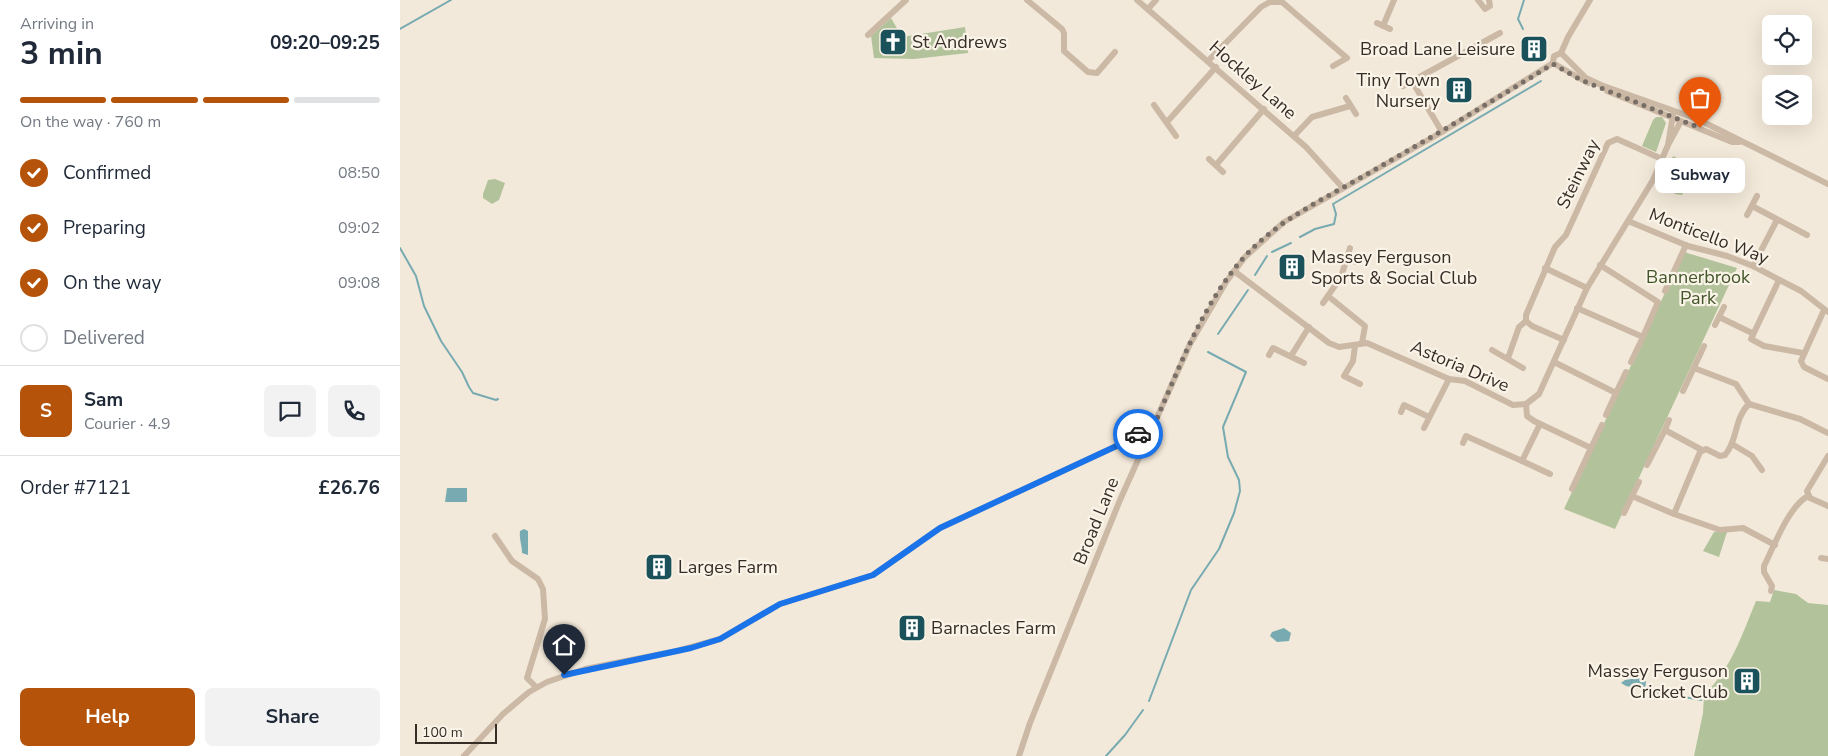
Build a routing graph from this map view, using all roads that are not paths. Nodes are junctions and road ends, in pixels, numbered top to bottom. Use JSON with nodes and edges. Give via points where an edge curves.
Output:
{"nodes":[{"id":1,"x":906,"y":0,"type":"edge"},
{"id":2,"x":1028,"y":0,"type":"edge"},
{"id":3,"x":1138,"y":0,"type":"edge"},
{"id":4,"x":1156,"y":0,"type":"edge"},
{"id":5,"x":1394,"y":0,"type":"edge"},
{"id":6,"x":1478,"y":0,"type":"edge"},
{"id":7,"x":1489,"y":0,"type":"edge"},
{"id":8,"x":1590,"y":0,"type":"edge"},
{"id":9,"x":1148,"y":9,"type":"junction"},
{"id":10,"x":1489,"y":28,"type":"dead end"},
{"id":11,"x":1390,"y":29,"type":"dead end"},
{"id":12,"x":868,"y":35,"type":"dead end"},
{"id":13,"x":1114,"y":52,"type":"dead end"},
{"id":14,"x":1564,"y":55,"type":"junction"},
{"id":15,"x":1209,"y":60,"type":"junction"},
{"id":16,"x":1553,"y":64,"type":"junction"},
{"id":17,"x":1333,"y":66,"type":"dead end"},
{"id":18,"x":1216,"y":67,"type":"junction"},
{"id":19,"x":1561,"y":68,"type":"junction"},
{"id":20,"x":1412,"y":81,"type":"junction"},
{"id":21,"x":1403,"y":86,"type":"dead end"},
{"id":22,"x":1346,"y":98,"type":"dead end"},
{"id":23,"x":1154,"y":105,"type":"dead end"},
{"id":24,"x":1350,"y":106,"type":"junction"},
{"id":25,"x":1264,"y":110,"type":"junction"},
{"id":26,"x":1356,"y":114,"type":"dead end"},
{"id":27,"x":1673,"y":114,"type":"junction"},
{"id":28,"x":1681,"y":121,"type":"junction"},
{"id":29,"x":1168,"y":122,"type":"junction"},
{"id":30,"x":1442,"y":132,"type":"junction"},
{"id":31,"x":1176,"y":136,"type":"dead end"},
{"id":32,"x":1294,"y":136,"type":"junction"},
{"id":33,"x":1740,"y":142,"type":"junction"},
{"id":34,"x":1668,"y":145,"type":"junction"},
{"id":35,"x":1209,"y":158,"type":"dead end"},
{"id":36,"x":1662,"y":159,"type":"junction"},
{"id":37,"x":1216,"y":165,"type":"junction"},
{"id":38,"x":1223,"y":172,"type":"dead end"},
{"id":39,"x":1828,"y":184,"type":"edge"},
{"id":40,"x":1343,"y":188,"type":"junction"},
{"id":41,"x":1757,"y":196,"type":"dead end"},
{"id":42,"x":1752,"y":206,"type":"junction"},
{"id":43,"x":1747,"y":215,"type":"dead end"},
{"id":44,"x":1777,"y":220,"type":"junction"},
{"id":45,"x":1628,"y":221,"type":"junction"},
{"id":46,"x":1807,"y":235,"type":"dead end"},
{"id":47,"x":1686,"y":245,"type":"junction"},
{"id":48,"x":1350,"y":248,"type":"dead end"},
{"id":49,"x":1347,"y":259,"type":"junction"},
{"id":50,"x":1356,"y":262,"type":"dead end"},
{"id":51,"x":1600,"y":265,"type":"junction"},
{"id":52,"x":1753,"y":266,"type":"junction"},
{"id":53,"x":1545,"y":268,"type":"junction"},
{"id":54,"x":1234,"y":271,"type":"junction"},
{"id":55,"x":1779,"y":280,"type":"junction"},
{"id":56,"x":1587,"y":288,"type":"junction"},
{"id":57,"x":1665,"y":290,"type":"dead end"},
{"id":58,"x":1328,"y":296,"type":"junction"},
{"id":59,"x":1323,"y":303,"type":"dead end"},
{"id":60,"x":1724,"y":307,"type":"dead end"},
{"id":61,"x":1577,"y":308,"type":"junction"},
{"id":62,"x":1826,"y":311,"type":"edge"},
{"id":63,"x":1719,"y":317,"type":"junction"},
{"id":64,"x":1526,"y":321,"type":"junction"},
{"id":65,"x":1715,"y":325,"type":"dead end"},
{"id":66,"x":1309,"y":327,"type":"junction"},
{"id":67,"x":1752,"y":334,"type":"junction"},
{"id":68,"x":1643,"y":337,"type":"junction"},
{"id":69,"x":1564,"y":340,"type":"junction"},
{"id":70,"x":1362,"y":343,"type":"junction"},
{"id":71,"x":1355,"y":346,"type":"junction"},
{"id":72,"x":1704,"y":346,"type":"dead end"},
{"id":73,"x":1492,"y":350,"type":"dead end"},
{"id":74,"x":1804,"y":353,"type":"junction"},
{"id":75,"x":1269,"y":355,"type":"dead end"},
{"id":76,"x":1291,"y":356,"type":"junction"},
{"id":77,"x":1508,"y":358,"type":"junction"},
{"id":78,"x":1554,"y":362,"type":"junction"},
{"id":79,"x":1631,"y":362,"type":"dead end"},
{"id":80,"x":1304,"y":363,"type":"dead end"},
{"id":81,"x":1523,"y":368,"type":"dead end"},
{"id":82,"x":1694,"y":368,"type":"junction"},
{"id":83,"x":1626,"y":372,"type":"dead end"},
{"id":84,"x":1449,"y":379,"type":"junction"},
{"id":85,"x":1828,"y":379,"type":"edge"},
{"id":86,"x":1360,"y":384,"type":"dead end"},
{"id":87,"x":1683,"y":391,"type":"dead end"},
{"id":88,"x":1616,"y":392,"type":"junction"},
{"id":89,"x":1407,"y":398,"type":"dead end"},
{"id":90,"x":1526,"y":404,"type":"junction"},
{"id":91,"x":1749,"y":404,"type":"junction"},
{"id":92,"x":1404,"y":405,"type":"junction"},
{"id":93,"x":1401,"y":412,"type":"dead end"},
{"id":94,"x":1606,"y":415,"type":"dead end"},
{"id":95,"x":1429,"y":417,"type":"junction"},
{"id":96,"x":1669,"y":420,"type":"dead end"},
{"id":97,"x":1540,"y":424,"type":"junction"},
{"id":98,"x":1154,"y":425,"type":"junction"},
{"id":99,"x":1602,"y":425,"type":"dead end"},
{"id":100,"x":1424,"y":428,"type":"dead end"},
{"id":101,"x":1470,"y":429,"type":"dead end"},
{"id":102,"x":1664,"y":430,"type":"junction"},
{"id":103,"x":1828,"y":433,"type":"edge"},
{"id":104,"x":1466,"y":436,"type":"junction"},
{"id":105,"x":1463,"y":443,"type":"dead end"},
{"id":106,"x":1732,"y":444,"type":"junction"},
{"id":107,"x":1591,"y":448,"type":"junction"},
{"id":108,"x":1702,"y":450,"type":"junction"},
{"id":109,"x":1828,"y":456,"type":"edge"},
{"id":110,"x":1522,"y":461,"type":"junction"},
{"id":111,"x":1647,"y":465,"type":"dead end"},
{"id":112,"x":1762,"y":470,"type":"dead end"},
{"id":113,"x":1550,"y":474,"type":"dead end"},
{"id":114,"x":1639,"y":482,"type":"dead end"},
{"id":115,"x":1572,"y":489,"type":"dead end"},
{"id":116,"x":1632,"y":496,"type":"junction"},
{"id":117,"x":1808,"y":496,"type":"junction"},
{"id":118,"x":1828,"y":506,"type":"edge"},
{"id":119,"x":1624,"y":513,"type":"dead end"},
{"id":120,"x":1674,"y":514,"type":"junction"},
{"id":121,"x":495,"y":536,"type":"dead end"},
{"id":122,"x":1775,"y":544,"type":"junction"},
{"id":123,"x":1770,"y":591,"type":"dead end"},
{"id":124,"x":536,"y":687,"type":"junction"},
{"id":125,"x":464,"y":756,"type":"edge"},
{"id":126,"x":1019,"y":756,"type":"edge"}],
"edges":[{"from":1,"to":12,"type":"street"},
{"from":2,"to":13,"type":"street","via":[[1062,29],[1064,51],[1088,72],[1097,73]]},
{"from":3,"to":9,"type":"street","name":"Hockley Lane"},
{"from":4,"to":9,"type":"street"},
{"from":5,"to":11,"type":"street","via":[[1380,24]]},
{"from":6,"to":7,"type":"street","via":[[1485,9],[1490,6]]},
{"from":8,"to":14,"type":"street","via":[[1568,37]]},
{"from":9,"to":15,"type":"street","name":"Hockley Lane"},
{"from":10,"to":20,"type":"street","via":[[1497,35]]},
{"from":14,"to":16,"type":"street","via":[[1554,56]]},
{"from":14,"to":19,"type":"street","via":[[1566,65]]},
{"from":14,"to":27,"type":"street","via":[[1586,78],[1653,103]]},
{"from":15,"to":17,"type":"street","via":[[1261,7],[1270,2],[1282,2],[1347,58]]},
{"from":15,"to":18,"type":"street","name":"Hockley Lane"},
{"from":16,"to":19,"type":"street"},
{"from":16,"to":30,"type":"street","name":"Broad Lane"},
{"from":18,"to":25,"type":"street","name":"Hockley Lane"},
{"from":18,"to":29,"type":"street"},
{"from":19,"to":27,"type":"street","via":[[1581,80]]},
{"from":20,"to":21,"type":"street"},
{"from":20,"to":30,"type":"street"},
{"from":22,"to":24,"type":"street"},
{"from":23,"to":29,"type":"street"},
{"from":24,"to":26,"type":"street"},
{"from":24,"to":32,"type":"street","via":[[1312,117]]},
{"from":25,"to":32,"type":"street","name":"Hockley Lane"},
{"from":25,"to":37,"type":"street"},
{"from":27,"to":28,"type":"street"},
{"from":27,"to":33,"type":"street","via":[[1697,119]]},
{"from":27,"to":34,"type":"street","name":"Astoria Drive"},
{"from":28,"to":33,"type":"street","via":[[1732,142]]},
{"from":28,"to":34,"type":"street","name":"Astoria Drive"},
{"from":29,"to":31,"type":"street"},
{"from":30,"to":40,"type":"street","name":"Broad Lane"},
{"from":32,"to":40,"type":"street","name":"Hockley Lane"},
{"from":33,"to":39,"type":"street"},
{"from":34,"to":36,"type":"street","name":"Astoria Drive"},
{"from":35,"to":37,"type":"street"},
{"from":36,"to":45,"type":"street","name":"Astoria Drive"},
{"from":36,"to":53,"type":"street","name":"Steinway","via":[[1617,139],[1610,141],[1566,235],[1555,247]]},
{"from":37,"to":38,"type":"street"},
{"from":40,"to":54,"type":"street","name":"Broad Lane","via":[[1274,229]]},
{"from":41,"to":42,"type":"street"},
{"from":42,"to":43,"type":"street"},
{"from":42,"to":44,"type":"street"},
{"from":44,"to":46,"type":"street"},
{"from":44,"to":52,"type":"street"},
{"from":45,"to":47,"type":"street","name":"Monticello Way"},
{"from":45,"to":51,"type":"street","name":"Astoria Drive"},
{"from":47,"to":52,"type":"street","name":"Monticello Way"},
{"from":47,"to":57,"type":"street"},
{"from":48,"to":49,"type":"street"},
{"from":49,"to":50,"type":"street"},
{"from":49,"to":58,"type":"street","via":[[1341,277]]},
{"from":51,"to":56,"type":"street","name":"Astoria Drive"},
{"from":51,"to":68,"type":"street","via":[[1658,302]]},
{"from":52,"to":55,"type":"street","name":"Monticello Way"},
{"from":53,"to":56,"type":"street"},
{"from":53,"to":64,"type":"street","name":"Steinway","via":[[1528,308]]},
{"from":54,"to":66,"type":"street"},
{"from":54,"to":98,"type":"street","name":"Broad Lane","via":[[1202,320]]},
{"from":55,"to":62,"type":"street","name":"Monticello Way","via":[[1801,291]]},
{"from":55,"to":67,"type":"street"},
{"from":56,"to":61,"type":"street","name":"Astoria Drive"},
{"from":58,"to":59,"type":"street"},
{"from":58,"to":70,"type":"street","via":[[1364,326]]},
{"from":60,"to":63,"type":"street"},
{"from":61,"to":68,"type":"street"},
{"from":61,"to":69,"type":"street","name":"Astoria Drive"},
{"from":62,"to":74,"type":"street"},
{"from":63,"to":65,"type":"street"},
{"from":63,"to":67,"type":"street"},
{"from":64,"to":69,"type":"street"},
{"from":64,"to":77,"type":"street","name":"Steinway","via":[[1519,327]]},
{"from":66,"to":71,"type":"street","via":[[1329,343],[1339,347]]},
{"from":66,"to":76,"type":"street"},
{"from":67,"to":74,"type":"street","via":[[1754,342]]},
{"from":68,"to":79,"type":"street"},
{"from":69,"to":78,"type":"street","name":"Astoria Drive"},
{"from":70,"to":71,"type":"street"},
{"from":70,"to":84,"type":"street","name":"Astoria Drive"},
{"from":71,"to":86,"type":"street","via":[[1353,361],[1341,375]]},
{"from":72,"to":82,"type":"street"},
{"from":73,"to":77,"type":"street"},
{"from":74,"to":85,"type":"street","via":[[1801,361],[1804,367]]},
{"from":75,"to":76,"type":"street","via":[[1273,348]]},
{"from":76,"to":80,"type":"street"},
{"from":77,"to":81,"type":"street"},
{"from":78,"to":88,"type":"street"},
{"from":78,"to":90,"type":"street","name":"Astoria Drive","via":[[1539,394]]},
{"from":82,"to":87,"type":"street"},
{"from":82,"to":91,"type":"street","via":[[1736,384]]},
{"from":83,"to":88,"type":"street"},
{"from":84,"to":90,"type":"street","name":"Astoria Drive","via":[[1465,381],[1513,405]]},
{"from":84,"to":95,"type":"street"},
{"from":88,"to":94,"type":"street"},
{"from":89,"to":92,"type":"street"},
{"from":90,"to":97,"type":"street","via":[[1526,416]]},
{"from":91,"to":103,"type":"street","via":[[1800,419]]},
{"from":91,"to":106,"type":"street","via":[[1740,416]]},
{"from":92,"to":93,"type":"street"},
{"from":92,"to":95,"type":"street"},
{"from":95,"to":100,"type":"street"},
{"from":96,"to":102,"type":"street"},
{"from":97,"to":107,"type":"street"},
{"from":97,"to":110,"type":"street"},
{"from":98,"to":124,"type":"street","via":[[1123,443],[940,528],[869,578],[780,604],[713,642],[573,672]]},
{"from":98,"to":126,"type":"street","name":"Broad Lane","via":[[1120,500]]},
{"from":99,"to":107,"type":"street"},
{"from":101,"to":104,"type":"street"},
{"from":102,"to":108,"type":"street"},
{"from":102,"to":111,"type":"street"},
{"from":104,"to":105,"type":"street"},
{"from":104,"to":110,"type":"street"},
{"from":106,"to":108,"type":"street","via":[[1723,456],[1709,449]]},
{"from":106,"to":112,"type":"street","via":[[1752,456]]},
{"from":107,"to":115,"type":"street"},
{"from":108,"to":120,"type":"street"},
{"from":109,"to":117,"type":"street","via":[[1807,491]]},
{"from":110,"to":113,"type":"street"},
{"from":114,"to":116,"type":"street"},
{"from":116,"to":119,"type":"street"},
{"from":116,"to":120,"type":"street"},
{"from":117,"to":118,"type":"street"},
{"from":117,"to":122,"type":"street","via":[[1792,511]]},
{"from":120,"to":122,"type":"street","via":[[1720,530],[1743,528]]},
{"from":121,"to":124,"type":"street","via":[[512,561],[538,579],[543,589],[545,619],[527,678]]},
{"from":122,"to":123,"type":"street","via":[[1764,569],[1772,586]]},
{"from":124,"to":125,"type":"street","via":[[494,722]]}]}
